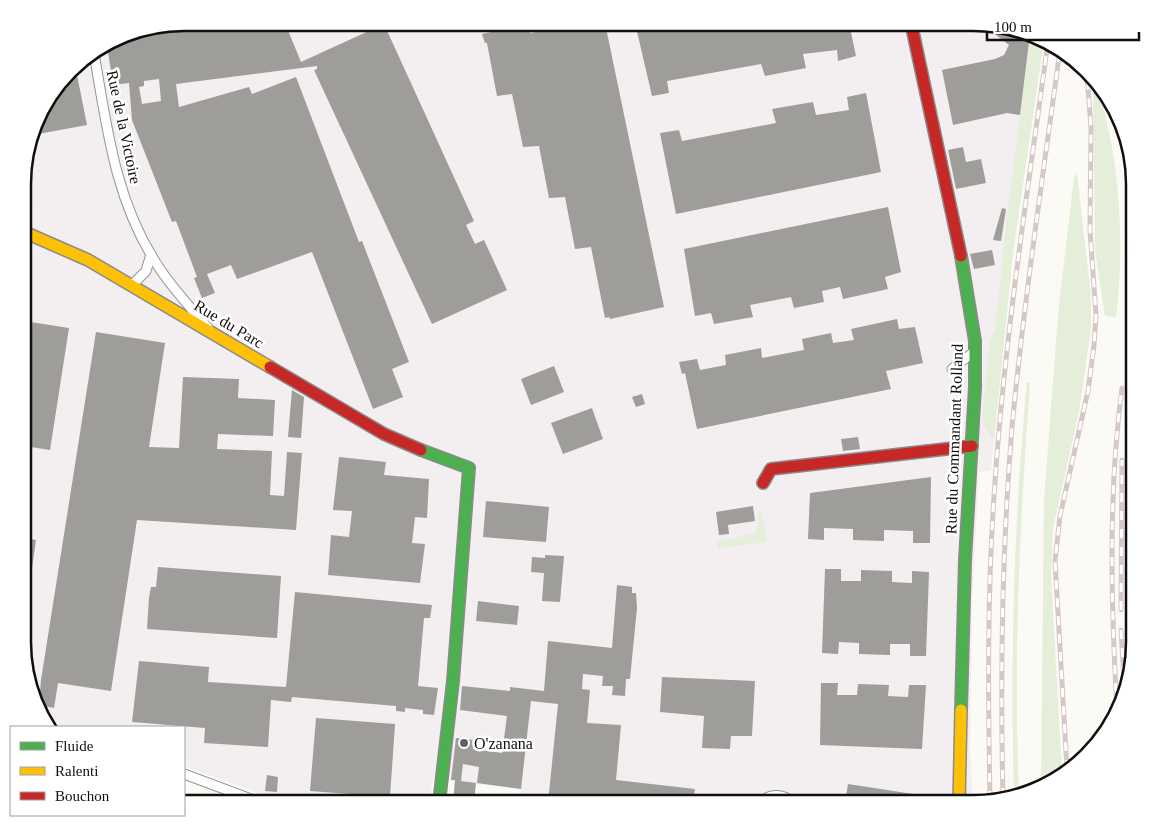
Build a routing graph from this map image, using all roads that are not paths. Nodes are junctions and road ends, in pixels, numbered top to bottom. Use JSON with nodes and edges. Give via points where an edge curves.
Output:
{"nodes":[{"id":1,"x":913,"y":32,"type":"edge"},
{"id":2,"x":95,"y":60,"type":"edge"},
{"id":3,"x":31,"y":235,"type":"edge"},
{"id":4,"x":151,"y":254,"type":"junction"},
{"id":5,"x":132,"y":285,"type":"junction"},
{"id":6,"x":210,"y":330,"type":"junction"},
{"id":7,"x":975,"y":351,"type":"junction"},
{"id":8,"x":952,"y":369,"type":"dead end"},
{"id":9,"x":972,"y":446,"type":"junction"},
{"id":10,"x":764,"y":482,"type":"dead end"},
{"id":11,"x":185,"y":774,"type":"edge"},
{"id":12,"x":238,"y":794,"type":"edge"},
{"id":13,"x":440,"y":794,"type":"edge"},
{"id":14,"x":959,"y":795,"type":"edge"}],
"edges":[{"from":1,"to":7,"type":"street","name":"Rue du Commandant Rolland","via":[[970,304]]},
{"from":2,"to":4,"type":"street","name":"Rue de la Victoire","via":[[118,183],[134,224]]},
{"from":3,"to":5,"type":"street","name":"Rue du Parc","via":[[88,260]]},
{"from":4,"to":5,"type":"street","via":[[146,272]]},
{"from":4,"to":6,"type":"street","name":"Rue de la Victoire"},
{"from":5,"to":6,"type":"street","name":"Rue du Parc"},
{"from":6,"to":13,"type":"street","name":"Rue du Parc","via":[[345,413],[415,448],[469,468],[453,681]]},
{"from":7,"to":8,"type":"street"},
{"from":7,"to":9,"type":"street","name":"Rue du Commandant Rolland"},
{"from":9,"to":10,"type":"street","via":[[772,469]]},
{"from":9,"to":14,"type":"street","name":"Rue du Commandant Rolland","via":[[965,560]]},
{"from":11,"to":12,"type":"street"}]}
